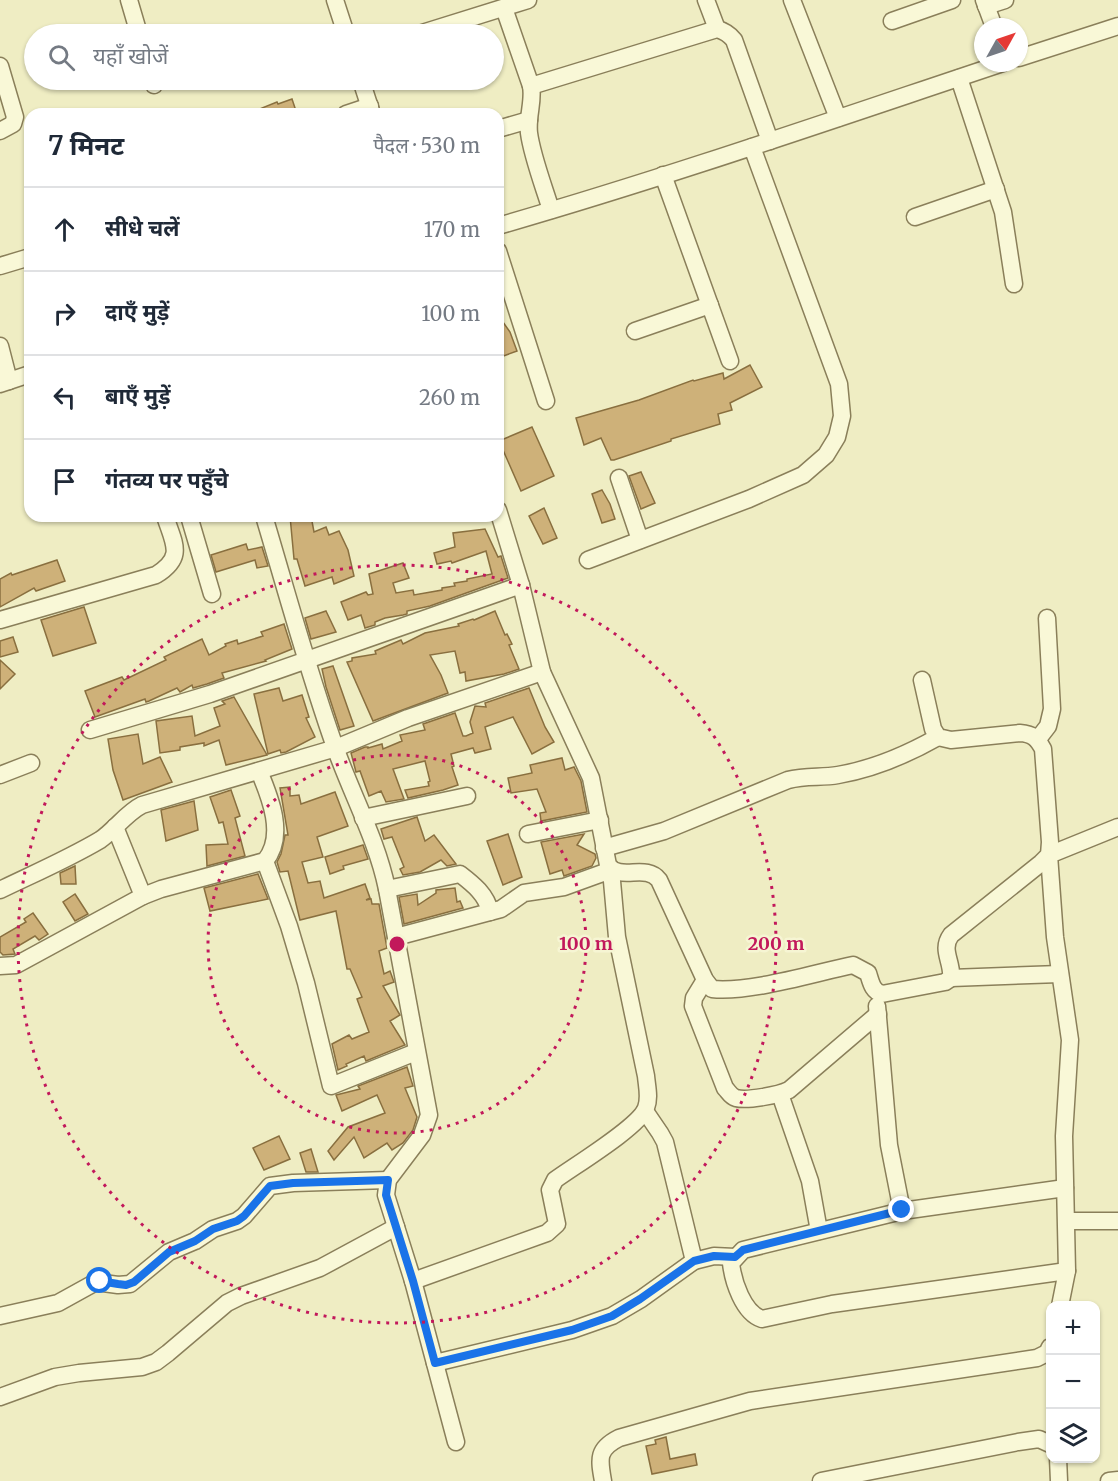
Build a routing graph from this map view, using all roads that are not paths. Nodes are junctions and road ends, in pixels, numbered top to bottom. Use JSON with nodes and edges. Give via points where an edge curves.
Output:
{"nodes":[{"id":1,"x":129,"y":0,"type":"edge"},
{"id":2,"x":335,"y":0,"type":"edge"},
{"id":3,"x":528,"y":0,"type":"edge"},
{"id":4,"x":706,"y":0,"type":"edge"},
{"id":5,"x":792,"y":0,"type":"edge"},
{"id":6,"x":952,"y":0,"type":"edge"},
{"id":7,"x":1005,"y":0,"type":"edge"},
{"id":8,"x":985,"y":3,"type":"edge"},
{"id":9,"x":504,"y":8,"type":"junction"},
{"id":10,"x":991,"y":18,"type":"edge"},
{"id":11,"x":892,"y":21,"type":"dead end"},
{"id":12,"x":136,"y":24,"type":"edge"},
{"id":13,"x":343,"y":24,"type":"edge"},
{"id":14,"x":452,"y":24,"type":"edge"},
{"id":15,"x":1112,"y":27,"type":"edge"},
{"id":16,"x":717,"y":29,"type":"junction"},
{"id":17,"x":1028,"y":55,"type":"edge"},
{"id":18,"x":0,"y":66,"type":"edge"},
{"id":19,"x":977,"y":72,"type":"edge"},
{"id":20,"x":959,"y":78,"type":"junction"},
{"id":21,"x":531,"y":86,"type":"junction"},
{"id":22,"x":364,"y":90,"type":"edge"},
{"id":23,"x":370,"y":108,"type":"edge"},
{"id":24,"x":838,"y":118,"type":"junction"},
{"id":25,"x":529,"y":120,"type":"junction"},
{"id":26,"x":504,"y":127,"type":"edge"},
{"id":27,"x":0,"y":131,"type":"edge"},
{"id":28,"x":770,"y":141,"type":"junction"},
{"id":29,"x":752,"y":147,"type":"junction"},
{"id":30,"x":663,"y":175,"type":"junction"},
{"id":31,"x":996,"y":189,"type":"junction"},
{"id":32,"x":551,"y":210,"type":"junction"},
{"id":33,"x":915,"y":217,"type":"dead end"},
{"id":34,"x":504,"y":224,"type":"edge"},
{"id":35,"x":24,"y":259,"type":"edge"},
{"id":36,"x":0,"y":266,"type":"edge"},
{"id":37,"x":504,"y":270,"type":"edge"},
{"id":38,"x":1014,"y":284,"type":"dead end"},
{"id":39,"x":710,"y":305,"type":"junction"},
{"id":40,"x":635,"y":331,"type":"dead end"},
{"id":41,"x":0,"y":346,"type":"edge"},
{"id":42,"x":730,"y":362,"type":"dead end"},
{"id":43,"x":24,"y":376,"type":"edge"},
{"id":44,"x":5,"y":382,"type":"edge"},
{"id":45,"x":546,"y":401,"type":"dead end"},
{"id":46,"x":618,"y":478,"type":"dead end"},
{"id":47,"x":167,"y":522,"type":"edge"},
{"id":48,"x":191,"y":522,"type":"edge"},
{"id":49,"x":266,"y":522,"type":"edge"},
{"id":50,"x":502,"y":522,"type":"edge"},
{"id":51,"x":640,"y":540,"type":"junction"},
{"id":52,"x":588,"y":560,"type":"dead end"},
{"id":53,"x":521,"y":585,"type":"junction"},
{"id":54,"x":212,"y":594,"type":"dead end"},
{"id":55,"x":1047,"y":618,"type":"dead end"},
{"id":56,"x":0,"y":620,"type":"edge"},
{"id":57,"x":306,"y":659,"type":"junction"},
{"id":58,"x":542,"y":672,"type":"junction"},
{"id":59,"x":922,"y":680,"type":"dead end"},
{"id":60,"x":90,"y":730,"type":"dead end"},
{"id":61,"x":938,"y":737,"type":"junction"},
{"id":62,"x":1038,"y":739,"type":"junction"},
{"id":63,"x":336,"y":748,"type":"junction"},
{"id":64,"x":32,"y":763,"type":"dead end"},
{"id":65,"x":259,"y":771,"type":"junction"},
{"id":66,"x":0,"y":775,"type":"edge"},
{"id":67,"x":467,"y":796,"type":"dead end"},
{"id":68,"x":363,"y":818,"type":"junction"},
{"id":69,"x":600,"y":820,"type":"junction"},
{"id":70,"x":115,"y":827,"type":"junction"},
{"id":71,"x":1118,"y":827,"type":"edge"},
{"id":72,"x":528,"y":834,"type":"dead end"},
{"id":73,"x":604,"y":848,"type":"junction"},
{"id":74,"x":1049,"y":855,"type":"junction"},
{"id":75,"x":265,"y":861,"type":"junction"},
{"id":76,"x":611,"y":870,"type":"junction"},
{"id":77,"x":387,"y":889,"type":"junction"},
{"id":78,"x":0,"y":890,"type":"edge"},
{"id":79,"x":143,"y":897,"type":"junction"},
{"id":80,"x":490,"y":912,"type":"junction"},
{"id":81,"x":396,"y":937,"type":"junction"},
{"id":82,"x":0,"y":966,"type":"edge"},
{"id":83,"x":1060,"y":974,"type":"junction"},
{"id":84,"x":951,"y":978,"type":"junction"},
{"id":85,"x":705,"y":980,"type":"junction"},
{"id":86,"x":876,"y":992,"type":"junction"},
{"id":87,"x":878,"y":1014,"type":"junction"},
{"id":88,"x":416,"y":1052,"type":"junction"},
{"id":89,"x":780,"y":1094,"type":"junction"},
{"id":90,"x":645,"y":1111,"type":"junction"},
{"id":91,"x":388,"y":1180,"type":"junction"},
{"id":92,"x":1065,"y":1188,"type":"junction"},
{"id":93,"x":902,"y":1210,"type":"junction"},
{"id":94,"x":1067,"y":1221,"type":"junction"},
{"id":95,"x":1118,"y":1221,"type":"edge"},
{"id":96,"x":396,"y":1227,"type":"junction"},
{"id":97,"x":819,"y":1231,"type":"junction"},
{"id":98,"x":735,"y":1257,"type":"junction"},
{"id":99,"x":694,"y":1261,"type":"junction"},
{"id":100,"x":1067,"y":1271,"type":"junction"},
{"id":101,"x":413,"y":1281,"type":"junction"},
{"id":102,"x":1061,"y":1301,"type":"edge"},
{"id":103,"x":0,"y":1316,"type":"edge"},
{"id":104,"x":1046,"y":1354,"type":"edge"},
{"id":105,"x":435,"y":1363,"type":"junction"},
{"id":106,"x":0,"y":1397,"type":"edge"},
{"id":107,"x":1046,"y":1441,"type":"edge"},
{"id":108,"x":456,"y":1442,"type":"dead end"},
{"id":109,"x":1058,"y":1463,"type":"edge"},
{"id":110,"x":1118,"y":1480,"type":"edge"},
{"id":111,"x":603,"y":1481,"type":"edge"},
{"id":112,"x":821,"y":1481,"type":"edge"},
{"id":113,"x":1059,"y":1481,"type":"edge"},
{"id":114,"x":1109,"y":1481,"type":"edge"}],
"edges":[{"from":1,"to":12,"type":"street"},
{"from":2,"to":13,"type":"street"},
{"from":3,"to":9,"type":"street"},
{"from":4,"to":16,"type":"street"},
{"from":5,"to":24,"type":"street"},
{"from":6,"to":11,"type":"street"},
{"from":7,"to":8,"type":"street"},
{"from":8,"to":10,"type":"street"},
{"from":9,"to":14,"type":"street"},
{"from":9,"to":21,"type":"street"},
{"from":15,"to":17,"type":"street"},
{"from":16,"to":21,"type":"street"},
{"from":16,"to":28,"type":"street","via":[[734,40]]},
{"from":18,"to":27,"type":"street","via":[[15,117],[13,124]]},
{"from":19,"to":20,"type":"street"},
{"from":20,"to":24,"type":"street"},
{"from":20,"to":31,"type":"street"},
{"from":21,"to":25,"type":"street"},
{"from":22,"to":23,"type":"street"},
{"from":24,"to":28,"type":"street"},
{"from":25,"to":26,"type":"street"},
{"from":25,"to":32,"type":"street","via":[[529,134]]},
{"from":28,"to":29,"type":"street"},
{"from":29,"to":30,"type":"street"},
{"from":29,"to":51,"type":"street","via":[[839,384],[842,416],[837,437],[826,455],[803,475]]},
{"from":30,"to":32,"type":"street"},
{"from":30,"to":39,"type":"street"},
{"from":31,"to":33,"type":"street"},
{"from":31,"to":38,"type":"street"},
{"from":32,"to":34,"type":"street"},
{"from":35,"to":36,"type":"street"},
{"from":37,"to":45,"type":"street"},
{"from":39,"to":40,"type":"street"},
{"from":39,"to":42,"type":"street"},
{"from":41,"to":44,"type":"street"},
{"from":43,"to":44,"type":"street"},
{"from":46,"to":51,"type":"street"},
{"from":47,"to":56,"type":"street","via":[[175,549],[169,567],[156,575]]},
{"from":48,"to":54,"type":"street"},
{"from":49,"to":57,"type":"street"},
{"from":50,"to":53,"type":"street"},
{"from":51,"to":52,"type":"street"},
{"from":53,"to":57,"type":"street"},
{"from":53,"to":58,"type":"street"},
{"from":55,"to":62,"type":"street","via":[[1052,709],[1048,726]]},
{"from":57,"to":60,"type":"street","via":[[210,694]]},
{"from":57,"to":63,"type":"street"},
{"from":58,"to":63,"type":"street","via":[[408,718]]},
{"from":58,"to":69,"type":"street","via":[[591,778]]},
{"from":59,"to":61,"type":"street"},
{"from":61,"to":62,"type":"street","via":[[951,740],[1020,733]]},
{"from":61,"to":73,"type":"street","via":[[850,773],[788,780],[664,831]]},
{"from":62,"to":74,"type":"street","via":[[1043,749]]},
{"from":63,"to":65,"type":"street"},
{"from":63,"to":68,"type":"street"},
{"from":64,"to":66,"type":"street"},
{"from":65,"to":70,"type":"street","via":[[142,805]]},
{"from":65,"to":75,"type":"street","via":[[273,806],[273,845]]},
{"from":67,"to":68,"type":"street"},
{"from":68,"to":77,"type":"street"},
{"from":69,"to":72,"type":"street"},
{"from":69,"to":73,"type":"street"},
{"from":70,"to":78,"type":"street","via":[[90,846]]},
{"from":70,"to":79,"type":"street"},
{"from":71,"to":74,"type":"street"},
{"from":73,"to":76,"type":"street"},
{"from":74,"to":83,"type":"street"},
{"from":74,"to":84,"type":"street","via":[[951,935],[946,946]]},
{"from":75,"to":79,"type":"street"},
{"from":75,"to":88,"type":"street","via":[[306,983],[331,1086]]},
{"from":76,"to":80,"type":"street","via":[[564,887],[524,893]]},
{"from":76,"to":85,"type":"street","via":[[654,874]]},
{"from":76,"to":90,"type":"street","via":[[617,937],[646,1076]]},
{"from":77,"to":80,"type":"street","via":[[460,874],[488,903]]},
{"from":77,"to":81,"type":"street"},
{"from":79,"to":82,"type":"street","via":[[16,965]]},
{"from":80,"to":81,"type":"street"},
{"from":81,"to":88,"type":"street"},
{"from":83,"to":84,"type":"street"},
{"from":83,"to":92,"type":"street","via":[[1070,1040]]},
{"from":84,"to":86,"type":"street","via":[[882,994]]},
{"from":85,"to":86,"type":"street","via":[[712,989],[725,990],[853,965],[868,973]]},
{"from":85,"to":89,"type":"street","via":[[693,1006],[725,1088],[738,1099]]},
{"from":86,"to":87,"type":"street"},
{"from":87,"to":89,"type":"street"},
{"from":87,"to":93,"type":"street","via":[[889,1145]]},
{"from":88,"to":91,"type":"street","via":[[429,1115],[427,1125]]},
{"from":89,"to":97,"type":"street","via":[[810,1180]]},
{"from":90,"to":99,"type":"street","via":[[664,1142]]},
{"from":90,"to":101,"type":"street","via":[[633,1125],[555,1180],[550,1190],[557,1224],[547,1233]]},
{"from":91,"to":96,"type":"street","via":[[386,1195]]},
{"from":91,"to":103,"type":"street","via":[[270,1186],[237,1221],[169,1252],[130,1284],[96,1282],[57,1303]]},
{"from":92,"to":93,"type":"street"},
{"from":92,"to":94,"type":"street"},
{"from":93,"to":97,"type":"street"},
{"from":94,"to":95,"type":"street"},
{"from":94,"to":100,"type":"street"},
{"from":96,"to":101,"type":"street"},
{"from":96,"to":106,"type":"street","via":[[320,1268],[241,1296],[156,1362],[55,1377]]},
{"from":97,"to":98,"type":"street","via":[[743,1250]]},
{"from":98,"to":99,"type":"street","via":[[714,1256]]},
{"from":98,"to":100,"type":"street","via":[[730,1263],[747,1309],[762,1318],[832,1304]]},
{"from":99,"to":105,"type":"street","via":[[612,1316],[572,1330]]},
{"from":100,"to":102,"type":"street"},
{"from":101,"to":105,"type":"street"},
{"from":104,"to":111,"type":"street","via":[[1037,1358],[750,1401],[619,1438],[603,1450]]},
{"from":105,"to":108,"type":"street"},
{"from":107,"to":112,"type":"street","via":[[1018,1442]]},
{"from":109,"to":113,"type":"street"},
{"from":110,"to":114,"type":"street"}]}
